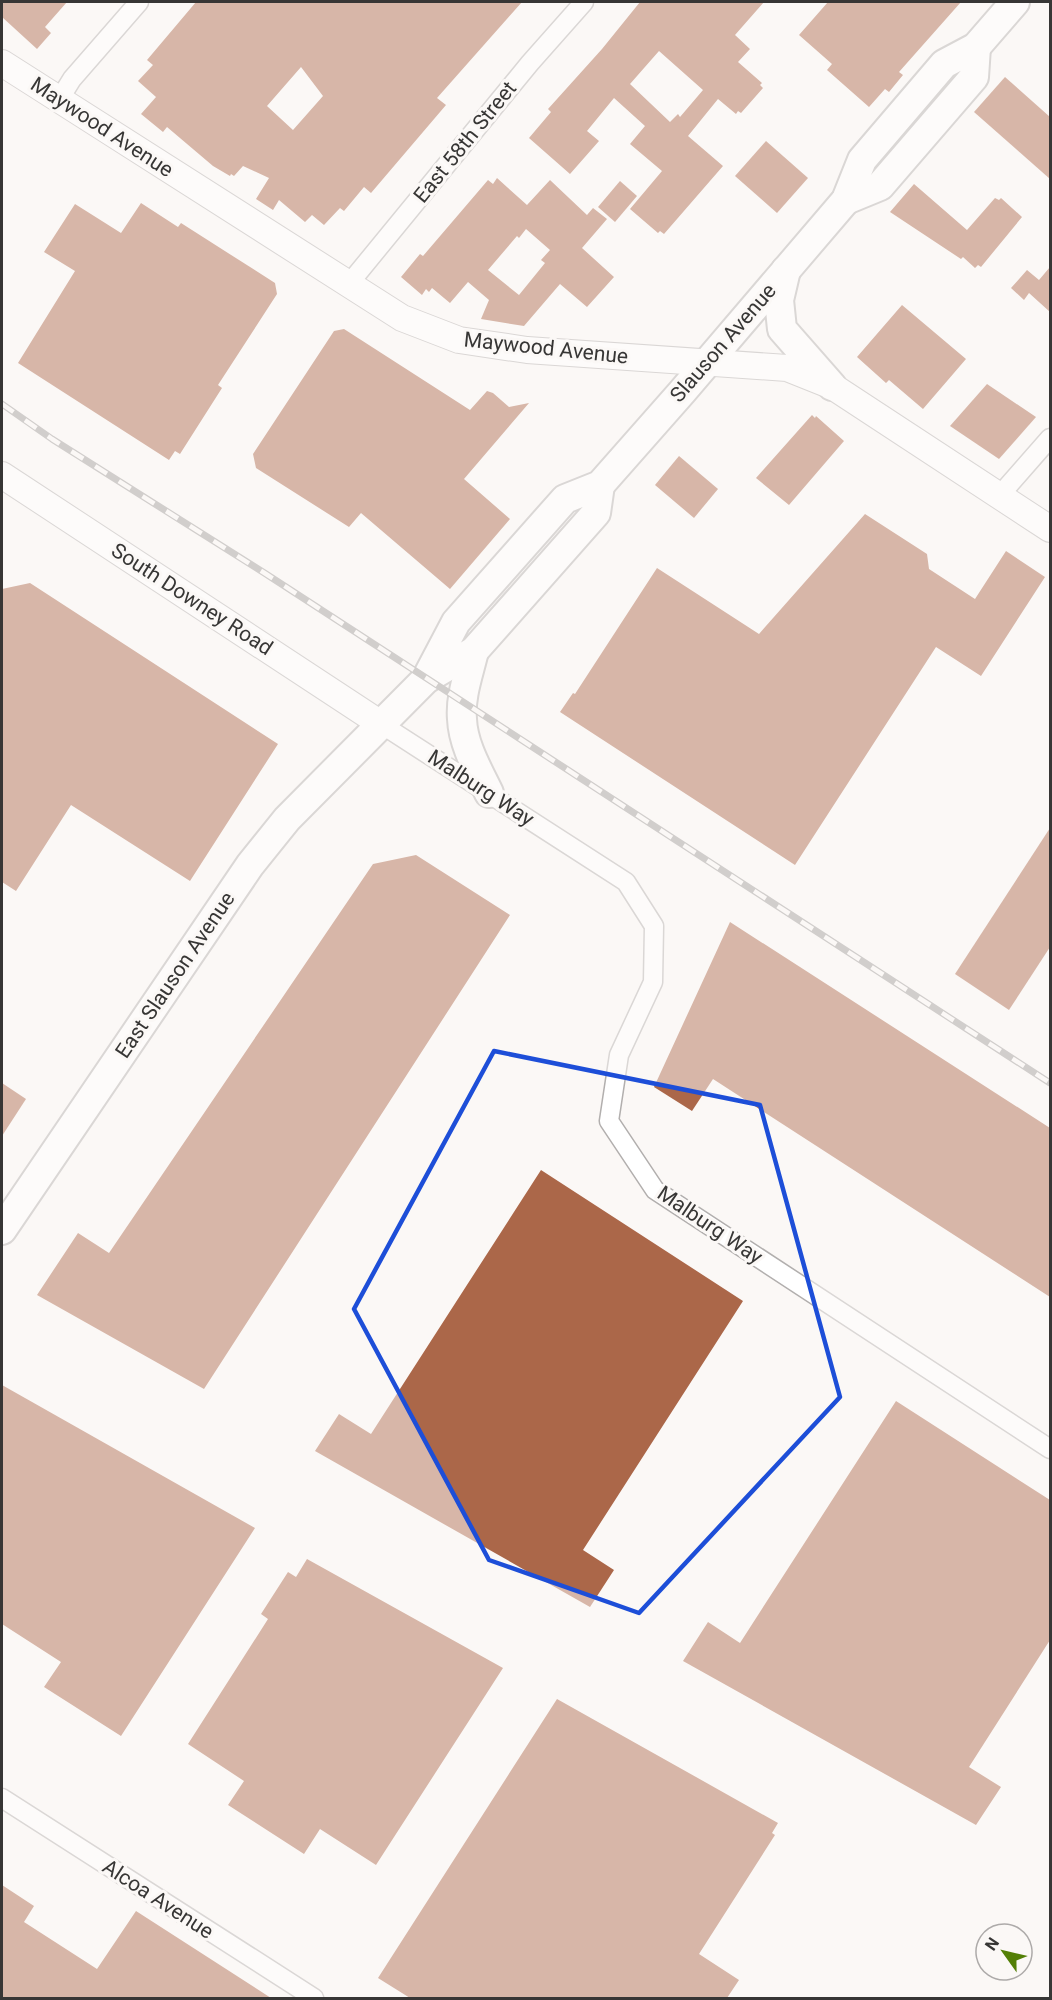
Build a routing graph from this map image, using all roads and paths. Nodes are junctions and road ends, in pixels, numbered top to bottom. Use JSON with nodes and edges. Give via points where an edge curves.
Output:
{"nodes":[{"id":1,"x":140,"y":2,"type":"edge"},
{"id":2,"x":584,"y":2,"type":"edge"},
{"id":3,"x":1015,"y":2,"type":"edge"},
{"id":4,"x":2,"y":63,"type":"edge"},
{"id":5,"x":59,"y":100,"type":"junction"},
{"id":6,"x":786,"y":270,"type":"junction"},
{"id":7,"x":348,"y":285,"type":"junction"},
{"id":8,"x":706,"y":364,"type":"junction"},
{"id":9,"x":832,"y":386,"type":"junction"},
{"id":10,"x":1050,"y":438,"type":"edge"},
{"id":11,"x":2,"y":475,"type":"edge"},
{"id":12,"x":600,"y":485,"type":"junction"},
{"id":13,"x":1000,"y":495,"type":"junction"},
{"id":14,"x":1050,"y":529,"type":"edge"},
{"id":15,"x":474,"y":651,"type":"junction"},
{"id":16,"x":426,"y":679,"type":"junction"},
{"id":17,"x":375,"y":730,"type":"junction"},
{"id":18,"x":489,"y":793,"type":"junction"},
{"id":19,"x":2,"y":1230,"type":"edge"},
{"id":20,"x":1050,"y":1449,"type":"edge"},
{"id":21,"x":2,"y":1798,"type":"edge"},
{"id":22,"x":314,"y":1998,"type":"edge"}],
"edges":[{"from":1,"to":5,"type":"street","via":[[72,79]]},
{"from":2,"to":7,"type":"street","name":"East 58th Street"},
{"from":3,"to":6,"type":"main road","name":"Slauson Avenue","via":[[976,47],[944,64],[936,73],[862,160],[846,200]]},
{"from":4,"to":5,"type":"street","name":"Maywood Avenue"},
{"from":5,"to":7,"type":"street","name":"Maywood Avenue"},
{"from":6,"to":8,"type":"main road","name":"Slauson Avenue"},
{"from":6,"to":9,"type":"main road","via":[[779,300],[782,329]]},
{"from":7,"to":8,"type":"street","name":"Maywood Avenue","via":[[402,318],[459,340],[527,350]]},
{"from":8,"to":9,"type":"street","name":"Maywood Avenue","via":[[787,368]]},
{"from":8,"to":12,"type":"main road","name":"Slauson Avenue"},
{"from":9,"to":13,"type":"street","name":"Maywood Avenue"},
{"from":10,"to":13,"type":"street"},
{"from":11,"to":17,"type":"street","name":"South Downey Road"},
{"from":12,"to":15,"type":"main road","name":"Slauson Avenue","via":[[596,513]]},
{"from":12,"to":16,"type":"main road","name":"Slauson Avenue","via":[[565,499],[456,622]]},
{"from":13,"to":14,"type":"street","name":"Maywood Avenue"},
{"from":15,"to":16,"type":"main road","name":"Slauson Avenue"},
{"from":15,"to":18,"type":"main road","via":[[462,702],[462,720],[466,743]]},
{"from":16,"to":17,"type":"main road","name":"Slauson Avenue"},
{"from":17,"to":18,"type":"street","name":"Malburg Way"},
{"from":17,"to":19,"type":"main road","name":"East Slauson Avenue","via":[[287,819],[250,865]]},
{"from":18,"to":20,"type":"street","name":"Malburg Way","via":[[626,882],[654,926],[653,982],[619,1055],[609,1121],[655,1190]]},
{"from":21,"to":22,"type":"street","name":"Alcoa Avenue"}]}
